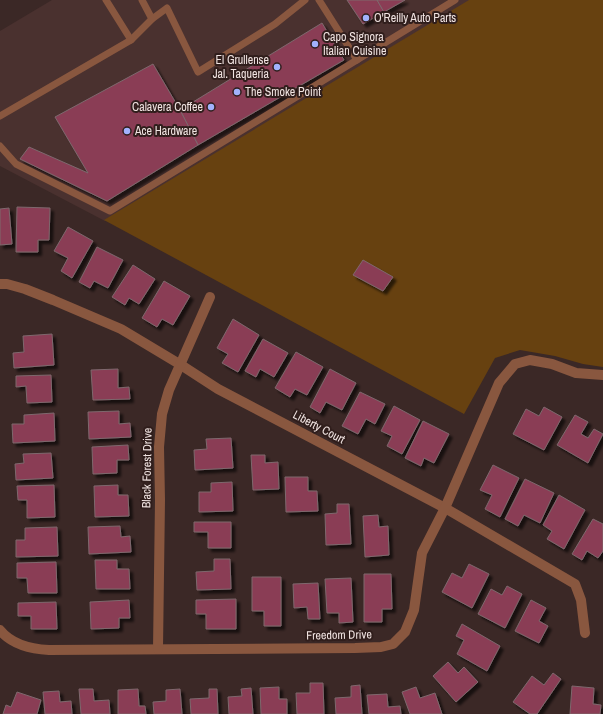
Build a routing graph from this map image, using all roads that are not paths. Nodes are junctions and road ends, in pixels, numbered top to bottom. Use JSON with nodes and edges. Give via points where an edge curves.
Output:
{"nodes":[{"id":1,"x":106,"y":0,"type":"edge"},
{"id":2,"x":142,"y":0,"type":"edge"},
{"id":3,"x":305,"y":0,"type":"edge"},
{"id":4,"x":319,"y":0,"type":"edge"},
{"id":5,"x":455,"y":0,"type":"edge"},
{"id":6,"x":152,"y":19,"type":"junction"},
{"id":7,"x":131,"y":40,"type":"junction"},
{"id":8,"x":357,"y":60,"type":"junction"},
{"id":9,"x":0,"y":116,"type":"edge"},
{"id":10,"x":0,"y":146,"type":"edge"},
{"id":11,"x":0,"y":284,"type":"edge"},
{"id":12,"x":210,"y":297,"type":"dead end"},
{"id":13,"x":181,"y":365,"type":"junction"},
{"id":14,"x":603,"y":376,"type":"edge"},
{"id":15,"x":445,"y":508,"type":"junction"},
{"id":16,"x":2,"y":633,"type":"edge"},
{"id":17,"x":585,"y":633,"type":"dead end"},
{"id":18,"x":158,"y":649,"type":"junction"}],
"edges":[{"from":1,"to":7,"type":"lane"},
{"from":2,"to":6,"type":"lane"},
{"from":3,"to":6,"type":"lane","via":[[275,24],[198,72],[167,8]]},
{"from":4,"to":8,"type":"lane"},
{"from":5,"to":8,"type":"lane"},
{"from":6,"to":7,"type":"lane"},
{"from":7,"to":9,"type":"lane"},
{"from":8,"to":10,"type":"lane","via":[[110,211],[16,164]]},
{"from":11,"to":13,"type":"street","name":"Liberty Court","via":[[25,289],[121,329]]},
{"from":12,"to":13,"type":"street","name":"Black Forest Drive"},
{"from":13,"to":15,"type":"street","name":"Liberty Court","via":[[218,390]]},
{"from":13,"to":18,"type":"street","name":"Black Forest Drive","via":[[169,390],[162,414],[158,447]]},
{"from":14,"to":15,"type":"street","name":"Freedom Drive","via":[[576,373],[552,364],[530,360],[515,364],[499,383]]},
{"from":15,"to":17,"type":"street","name":"Liberty Court","via":[[575,584],[581,600]]},
{"from":15,"to":18,"type":"street","name":"Freedom Drive","via":[[422,553],[414,610],[405,632],[393,644],[355,648]]},
{"from":16,"to":18,"type":"street","name":"Freedom Drive","via":[[23,646],[37,649]]}]}
